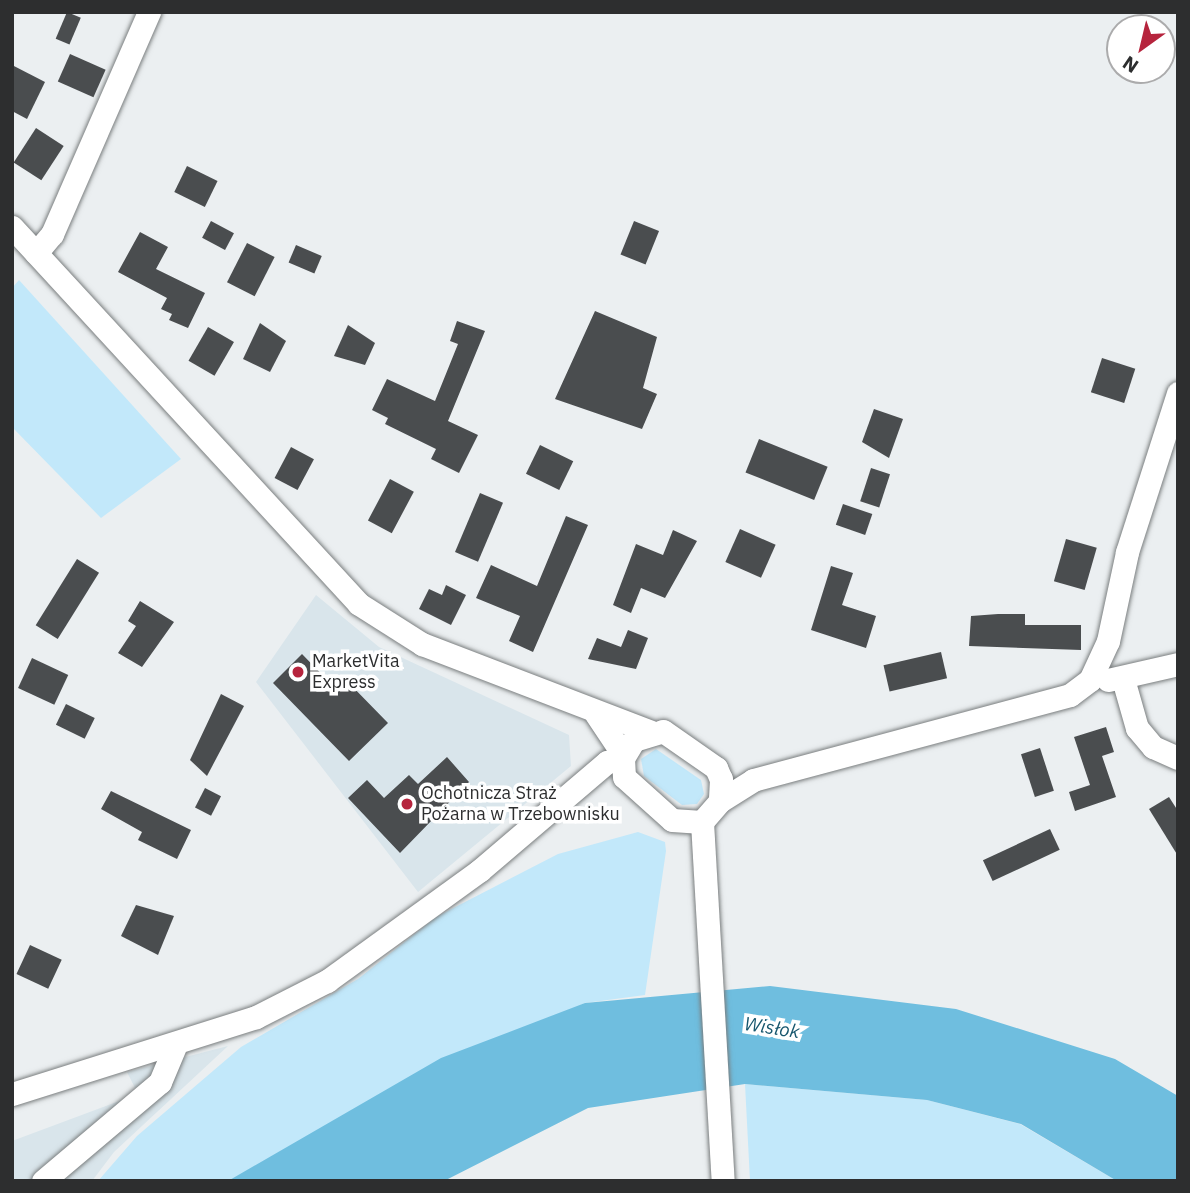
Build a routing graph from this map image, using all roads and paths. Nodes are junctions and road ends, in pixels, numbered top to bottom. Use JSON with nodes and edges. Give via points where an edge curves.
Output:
{"nodes":[{"id":1,"x":149,"y":12,"type":"edge"},
{"id":2,"x":12,"y":227,"type":"edge"},
{"id":3,"x":36,"y":253,"type":"junction"},
{"id":4,"x":1178,"y":393,"type":"edge"},
{"id":5,"x":1178,"y":664,"type":"edge"},
{"id":6,"x":1123,"y":679,"type":"junction"},
{"id":7,"x":1090,"y":680,"type":"junction"},
{"id":8,"x":596,"y":714,"type":"junction"},
{"id":9,"x":651,"y":732,"type":"junction"},
{"id":10,"x":624,"y":757,"type":"junction"},
{"id":11,"x":1178,"y":758,"type":"edge"},
{"id":12,"x":716,"y":768,"type":"junction"},
{"id":13,"x":753,"y":780,"type":"junction"},
{"id":14,"x":590,"y":781,"type":"junction"},
{"id":15,"x":628,"y":786,"type":"junction"},
{"id":16,"x":720,"y":801,"type":"junction"},
{"id":17,"x":702,"y":821,"type":"junction"},
{"id":18,"x":176,"y":1044,"type":"junction"},
{"id":19,"x":12,"y":1094,"type":"edge"},
{"id":20,"x":43,"y":1181,"type":"edge"},
{"id":21,"x":723,"y":1181,"type":"edge"}],
"edges":[{"from":1,"to":3,"type":"street","via":[[63,210]]},
{"from":2,"to":3,"type":"street"},
{"from":3,"to":8,"type":"street","via":[[359,604],[422,644]]},
{"from":4,"to":7,"type":"street","via":[[1127,552],[1108,641]]},
{"from":5,"to":6,"type":"street"},
{"from":6,"to":7,"type":"street"},
{"from":6,"to":11,"type":"street","via":[[1137,728],[1153,747]]},
{"from":7,"to":13,"type":"street","via":[[1070,695]]},
{"from":8,"to":9,"type":"street"},
{"from":8,"to":10,"type":"street"},
{"from":9,"to":10,"type":"street","via":[[634,740]]},
{"from":9,"to":12,"type":"street","via":[[675,736]]},
{"from":10,"to":14,"type":"street","via":[[607,762]]},
{"from":10,"to":15,"type":"street"},
{"from":12,"to":13,"type":"street"},
{"from":12,"to":16,"type":"street"},
{"from":13,"to":16,"type":"street"},
{"from":14,"to":15,"type":"street"},
{"from":14,"to":18,"type":"street","via":[[327,981],[256,1017]]},
{"from":15,"to":17,"type":"street","via":[[672,821]]},
{"from":16,"to":17,"type":"street"},
{"from":17,"to":21,"type":"street"},
{"from":18,"to":19,"type":"street"},
{"from":18,"to":20,"type":"street","via":[[160,1082]]}]}
